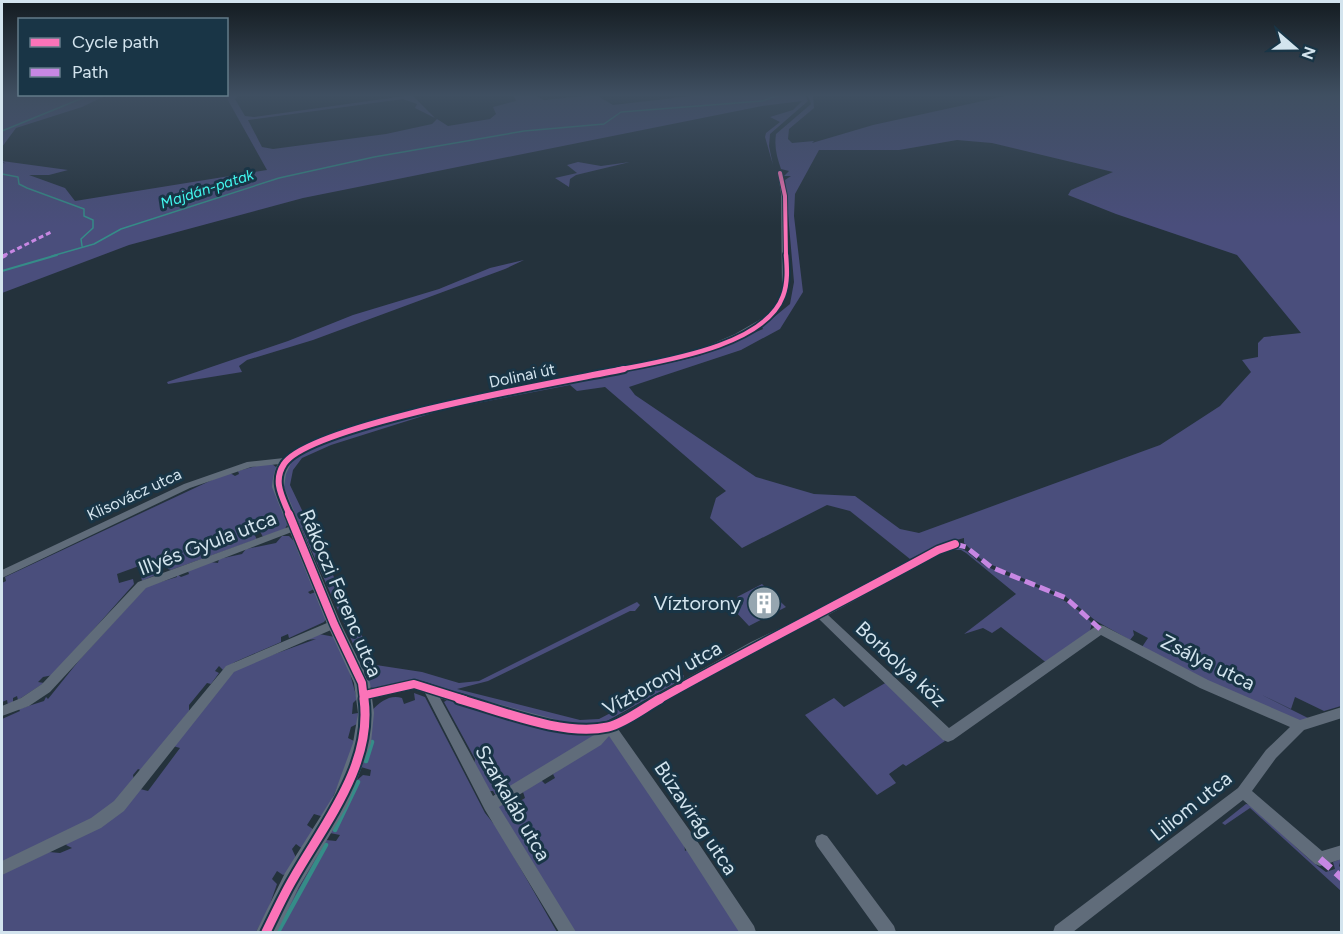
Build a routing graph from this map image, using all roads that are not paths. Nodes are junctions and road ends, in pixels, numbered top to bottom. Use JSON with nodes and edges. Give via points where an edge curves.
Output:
{"nodes":[{"id":1,"x":780,"y":173,"type":"dead end"},
{"id":2,"x":286,"y":461,"type":"junction"},
{"id":3,"x":294,"y":528,"type":"junction"},
{"id":4,"x":955,"y":544,"type":"dead end"},
{"id":5,"x":2,"y":574,"type":"edge"},
{"id":6,"x":820,"y":615,"type":"junction"},
{"id":7,"x":334,"y":624,"type":"junction"},
{"id":8,"x":1100,"y":628,"type":"joint"},
{"id":9,"x":430,"y":690,"type":"junction"},
{"id":10,"x":365,"y":695,"type":"junction"},
{"id":11,"x":2,"y":711,"type":"edge"},
{"id":12,"x":1341,"y":712,"type":"edge"},
{"id":13,"x":1300,"y":726,"type":"junction"},
{"id":14,"x":610,"y":728,"type":"junction"},
{"id":15,"x":1243,"y":792,"type":"junction"},
{"id":16,"x":490,"y":805,"type":"junction"},
{"id":17,"x":822,"y":841,"type":"dead end"},
{"id":18,"x":1341,"y":852,"type":"edge"},
{"id":19,"x":2,"y":867,"type":"edge"},
{"id":20,"x":266,"y":933,"type":"edge"},
{"id":21,"x":568,"y":933,"type":"edge"},
{"id":22,"x":748,"y":933,"type":"edge"},
{"id":23,"x":888,"y":933,"type":"edge"},
{"id":24,"x":1061,"y":933,"type":"edge"}],
"edges":[{"from":1,"to":2,"type":"street","name":"Dolinai út","via":[[784,194],[785,290],[775,310],[738,336],[656,363],[441,405],[346,432],[306,448]]},
{"from":2,"to":3,"type":"street","name":"Rákóczi Ferenc utca","via":[[279,487]]},
{"from":2,"to":5,"type":"street","name":"Klisovácz utca","via":[[250,464],[187,486]]},
{"from":3,"to":7,"type":"street","name":"Rákóczi Ferenc utca"},
{"from":3,"to":11,"type":"street","name":"Illyés Gyula utca","via":[[142,585],[46,688]]},
{"from":4,"to":6,"type":"street","name":"Víztorony utca","via":[[906,566]]},
{"from":6,"to":8,"type":"street","name":"Borbolya köz","via":[[948,736]]},
{"from":6,"to":14,"type":"street","name":"Víztorony utca","via":[[755,645]]},
{"from":7,"to":10,"type":"street","name":"Rákóczi Ferenc utca"},
{"from":7,"to":19,"type":"street","via":[[235,666],[110,814]]},
{"from":8,"to":13,"type":"street","name":"Zsálya utca","via":[[1204,684]]},
{"from":9,"to":10,"type":"street","name":"Víztorony utca","via":[[414,684]]},
{"from":9,"to":14,"type":"street","name":"Víztorony utca","via":[[565,728]]},
{"from":9,"to":16,"type":"street","name":"Szarkaláb utca"},
{"from":10,"to":20,"type":"street","name":"Rákóczi Ferenc utca","via":[[362,743],[349,780]]},
{"from":12,"to":13,"type":"street","name":"Liliom utca"},
{"from":13,"to":15,"type":"street","name":"Liliom utca","via":[[1271,754]]},
{"from":14,"to":16,"type":"street","via":[[596,741]]},
{"from":14,"to":22,"type":"street","name":"Búzavirág utca"},
{"from":15,"to":18,"type":"street","via":[[1320,859]]},
{"from":15,"to":24,"type":"street","name":"Liliom utca"},
{"from":16,"to":21,"type":"street","name":"Szarkaláb utca"},
{"from":17,"to":23,"type":"street"}]}
